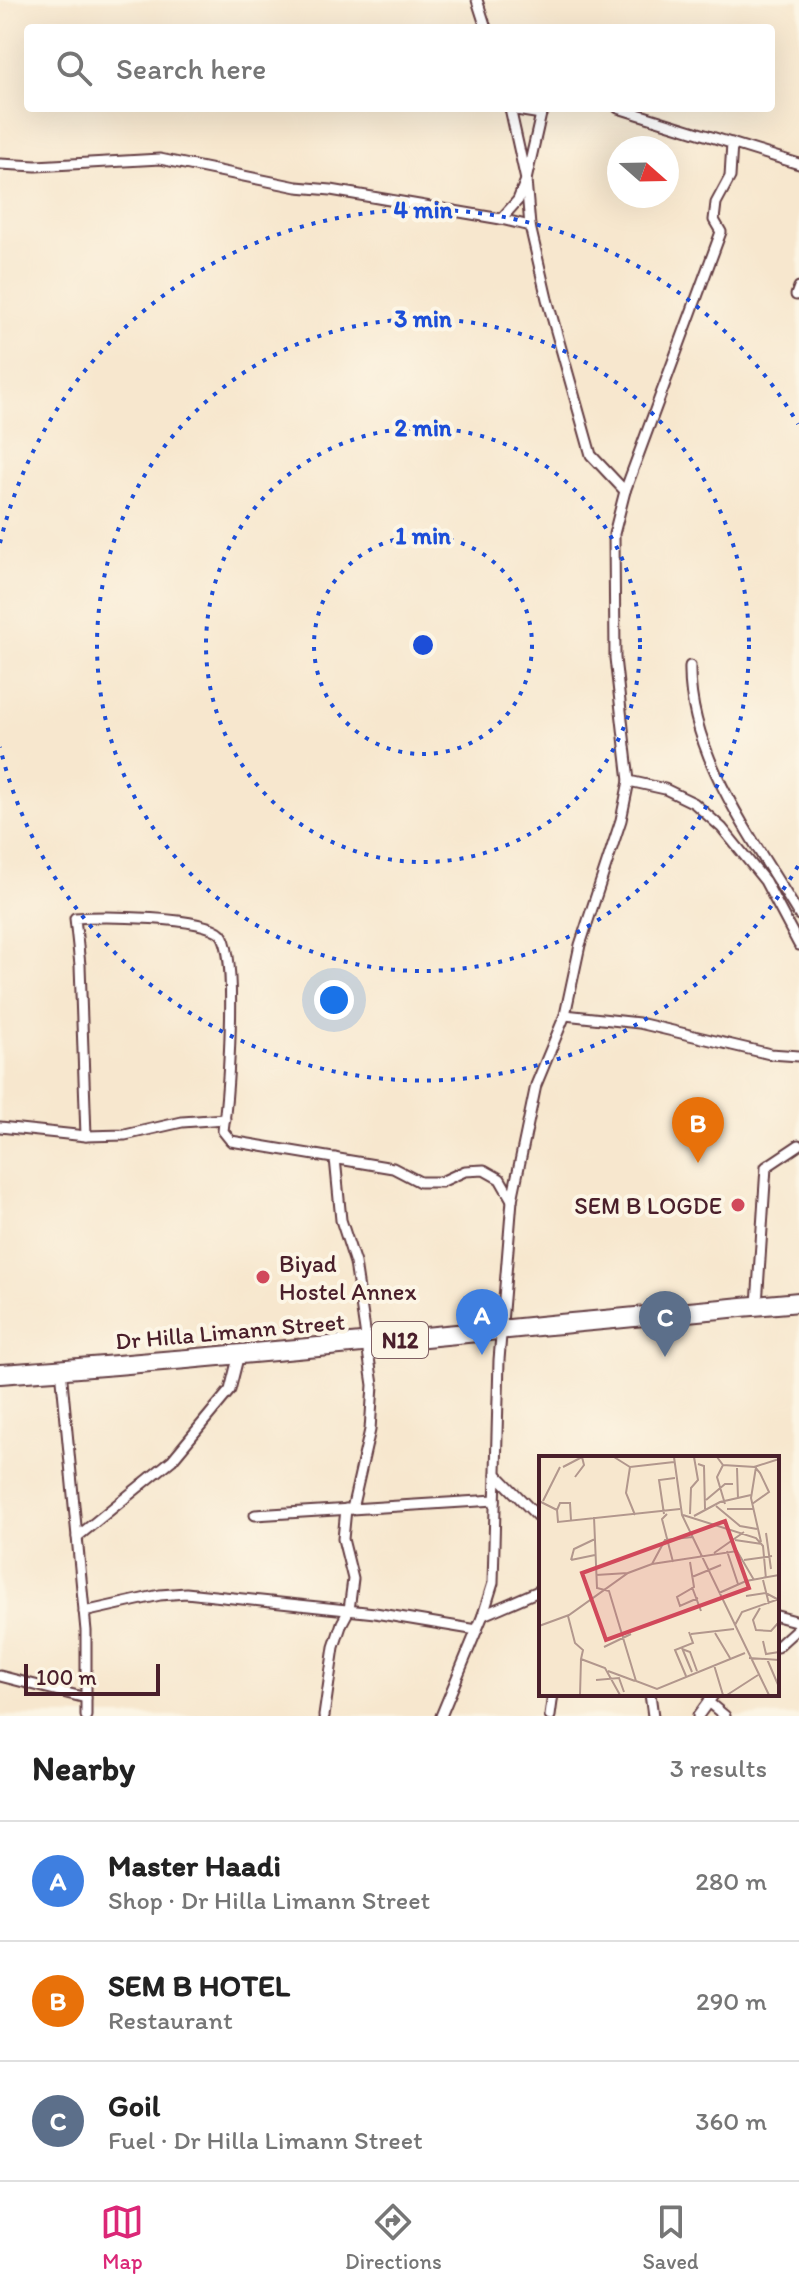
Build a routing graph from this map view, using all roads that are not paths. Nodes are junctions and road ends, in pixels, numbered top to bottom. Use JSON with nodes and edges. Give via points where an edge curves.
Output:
{"nodes":[{"id":1,"x":477,"y":0,"type":"edge"},
{"id":2,"x":485,"y":24,"type":"edge"},
{"id":3,"x":511,"y":112,"type":"edge"},
{"id":4,"x":544,"y":112,"type":"edge"},
{"id":5,"x":631,"y":112,"type":"edge"},
{"id":6,"x":732,"y":143,"type":"junction"},
{"id":7,"x":0,"y":164,"type":"edge"},
{"id":8,"x":799,"y":164,"type":"edge"},
{"id":9,"x":526,"y":180,"type":"junction"},
{"id":10,"x":501,"y":219,"type":"junction"},
{"id":11,"x":530,"y":226,"type":"junction"},
{"id":12,"x":625,"y":491,"type":"junction"},
{"id":13,"x":690,"y":666,"type":"dead end"},
{"id":14,"x":629,"y":781,"type":"junction"},
{"id":15,"x":799,"y":915,"type":"edge"},
{"id":16,"x":798,"y":939,"type":"edge"},
{"id":17,"x":565,"y":1015,"type":"junction"},
{"id":18,"x":799,"y":1056,"type":"edge"},
{"id":19,"x":225,"y":1119,"type":"junction"},
{"id":20,"x":0,"y":1127,"type":"edge"},
{"id":21,"x":86,"y":1136,"type":"junction"},
{"id":22,"x":799,"y":1145,"type":"edge"},
{"id":23,"x":335,"y":1158,"type":"junction"},
{"id":24,"x":512,"y":1200,"type":"junction"},
{"id":25,"x":799,"y":1302,"type":"edge"},
{"id":26,"x":757,"y":1305,"type":"junction"},
{"id":27,"x":503,"y":1330,"type":"junction"},
{"id":28,"x":367,"y":1344,"type":"junction"},
{"id":29,"x":239,"y":1354,"type":"junction"},
{"id":30,"x":61,"y":1369,"type":"junction"},
{"id":31,"x":0,"y":1374,"type":"edge"},
{"id":32,"x":496,"y":1474,"type":"junction"},
{"id":33,"x":495,"y":1500,"type":"junction"},
{"id":34,"x":349,"y":1509,"type":"junction"},
{"id":35,"x":255,"y":1515,"type":"dead end"},
{"id":36,"x":539,"y":1518,"type":"edge"},
{"id":37,"x":77,"y":1537,"type":"junction"},
{"id":38,"x":539,"y":1591,"type":"edge"},
{"id":39,"x":349,"y":1610,"type":"junction"},
{"id":40,"x":84,"y":1612,"type":"junction"},
{"id":41,"x":483,"y":1615,"type":"junction"},
{"id":42,"x":779,"y":1617,"type":"edge"},
{"id":43,"x":799,"y":1625,"type":"edge"},
{"id":44,"x":477,"y":1630,"type":"junction"},
{"id":45,"x":779,"y":1645,"type":"edge"},
{"id":46,"x":0,"y":1676,"type":"edge"},
{"id":47,"x":553,"y":1696,"type":"edge"},
{"id":48,"x":650,"y":1696,"type":"edge"},
{"id":49,"x":86,"y":1698,"type":"junction"},
{"id":50,"x":711,"y":1698,"type":"edge"},
{"id":51,"x":86,"y":1716,"type":"edge"},
{"id":52,"x":324,"y":1716,"type":"edge"},
{"id":53,"x":441,"y":1716,"type":"edge"},
{"id":54,"x":550,"y":1716,"type":"edge"},
{"id":55,"x":653,"y":1716,"type":"edge"},
{"id":56,"x":698,"y":1716,"type":"edge"},
{"id":57,"x":725,"y":1716,"type":"edge"}],
"edges":[{"from":1,"to":2,"type":"street"},
{"from":3,"to":9,"type":"street"},
{"from":4,"to":9,"type":"street"},
{"from":5,"to":6,"type":"street"},
{"from":6,"to":8,"type":"street"},
{"from":6,"to":12,"type":"street","via":[[730,177],[716,203],[714,220],[721,232]]},
{"from":7,"to":10,"type":"street","via":[[160,159]]},
{"from":9,"to":10,"type":"street","via":[[518,200]]},
{"from":9,"to":11,"type":"street"},
{"from":10,"to":11,"type":"street"},
{"from":11,"to":12,"type":"street","via":[[591,455]]},
{"from":12,"to":14,"type":"street","via":[[614,534],[615,658]]},
{"from":13,"to":15,"type":"street","via":[[689,695],[715,774]]},
{"from":14,"to":16,"type":"street","via":[[694,803],[722,828],[765,881]]},
{"from":14,"to":17,"type":"street"},
{"from":17,"to":18,"type":"street","via":[[639,1023]]},
{"from":17,"to":24,"type":"street","via":[[536,1085]]},
{"from":19,"to":21,"type":"street"},
{"from":19,"to":21,"type":"street","via":[[231,1012],[219,932],[182,921],[75,918]]},
{"from":19,"to":23,"type":"street","via":[[223,1131],[231,1141]]},
{"from":20,"to":21,"type":"street"},
{"from":22,"to":26,"type":"street","via":[[766,1167]]},
{"from":23,"to":24,"type":"street","via":[[393,1168],[420,1182],[484,1170],[500,1179]]},
{"from":23,"to":28,"type":"street","via":[[341,1220],[355,1263]]},
{"from":24,"to":27,"type":"street"},
{"from":25,"to":26,"type":"highway","name":"Dr Hilla Limann Street","number":"N12"},
{"from":26,"to":27,"type":"highway","name":"Dr Hilla Limann Street","number":"N12"},
{"from":27,"to":28,"type":"highway","name":"Dr Hilla Limann Street","number":"N12"},
{"from":27,"to":32,"type":"street"},
{"from":28,"to":29,"type":"highway","name":"Dr Hilla Limann Street","number":"N12"},
{"from":28,"to":34,"type":"street","via":[[373,1385],[370,1430]]},
{"from":29,"to":30,"type":"highway","name":"Dr Hilla Limann Street","number":"N12"},
{"from":29,"to":37,"type":"street","via":[[230,1390],[172,1460]]},
{"from":30,"to":31,"type":"highway","name":"Dr Hilla Limann Street","number":"N12"},
{"from":30,"to":37,"type":"street"},
{"from":32,"to":33,"type":"street"},
{"from":32,"to":36,"type":"street"},
{"from":33,"to":34,"type":"street"},
{"from":33,"to":41,"type":"street","via":[[493,1583]]},
{"from":34,"to":35,"type":"street"},
{"from":34,"to":39,"type":"street","via":[[343,1539],[353,1579]]},
{"from":37,"to":40,"type":"street"},
{"from":38,"to":41,"type":"street"},
{"from":39,"to":40,"type":"street","via":[[186,1593]]},
{"from":39,"to":44,"type":"street"},
{"from":39,"to":52,"type":"street","via":[[334,1647]]},
{"from":40,"to":49,"type":"street"},
{"from":41,"to":44,"type":"street"},
{"from":42,"to":43,"type":"street"},
{"from":43,"to":45,"type":"street"},
{"from":44,"to":53,"type":"street"},
{"from":46,"to":49,"type":"street"},
{"from":47,"to":54,"type":"street"},
{"from":48,"to":55,"type":"street"},
{"from":49,"to":51,"type":"street"},
{"from":50,"to":56,"type":"street"},
{"from":50,"to":57,"type":"street"}]}
